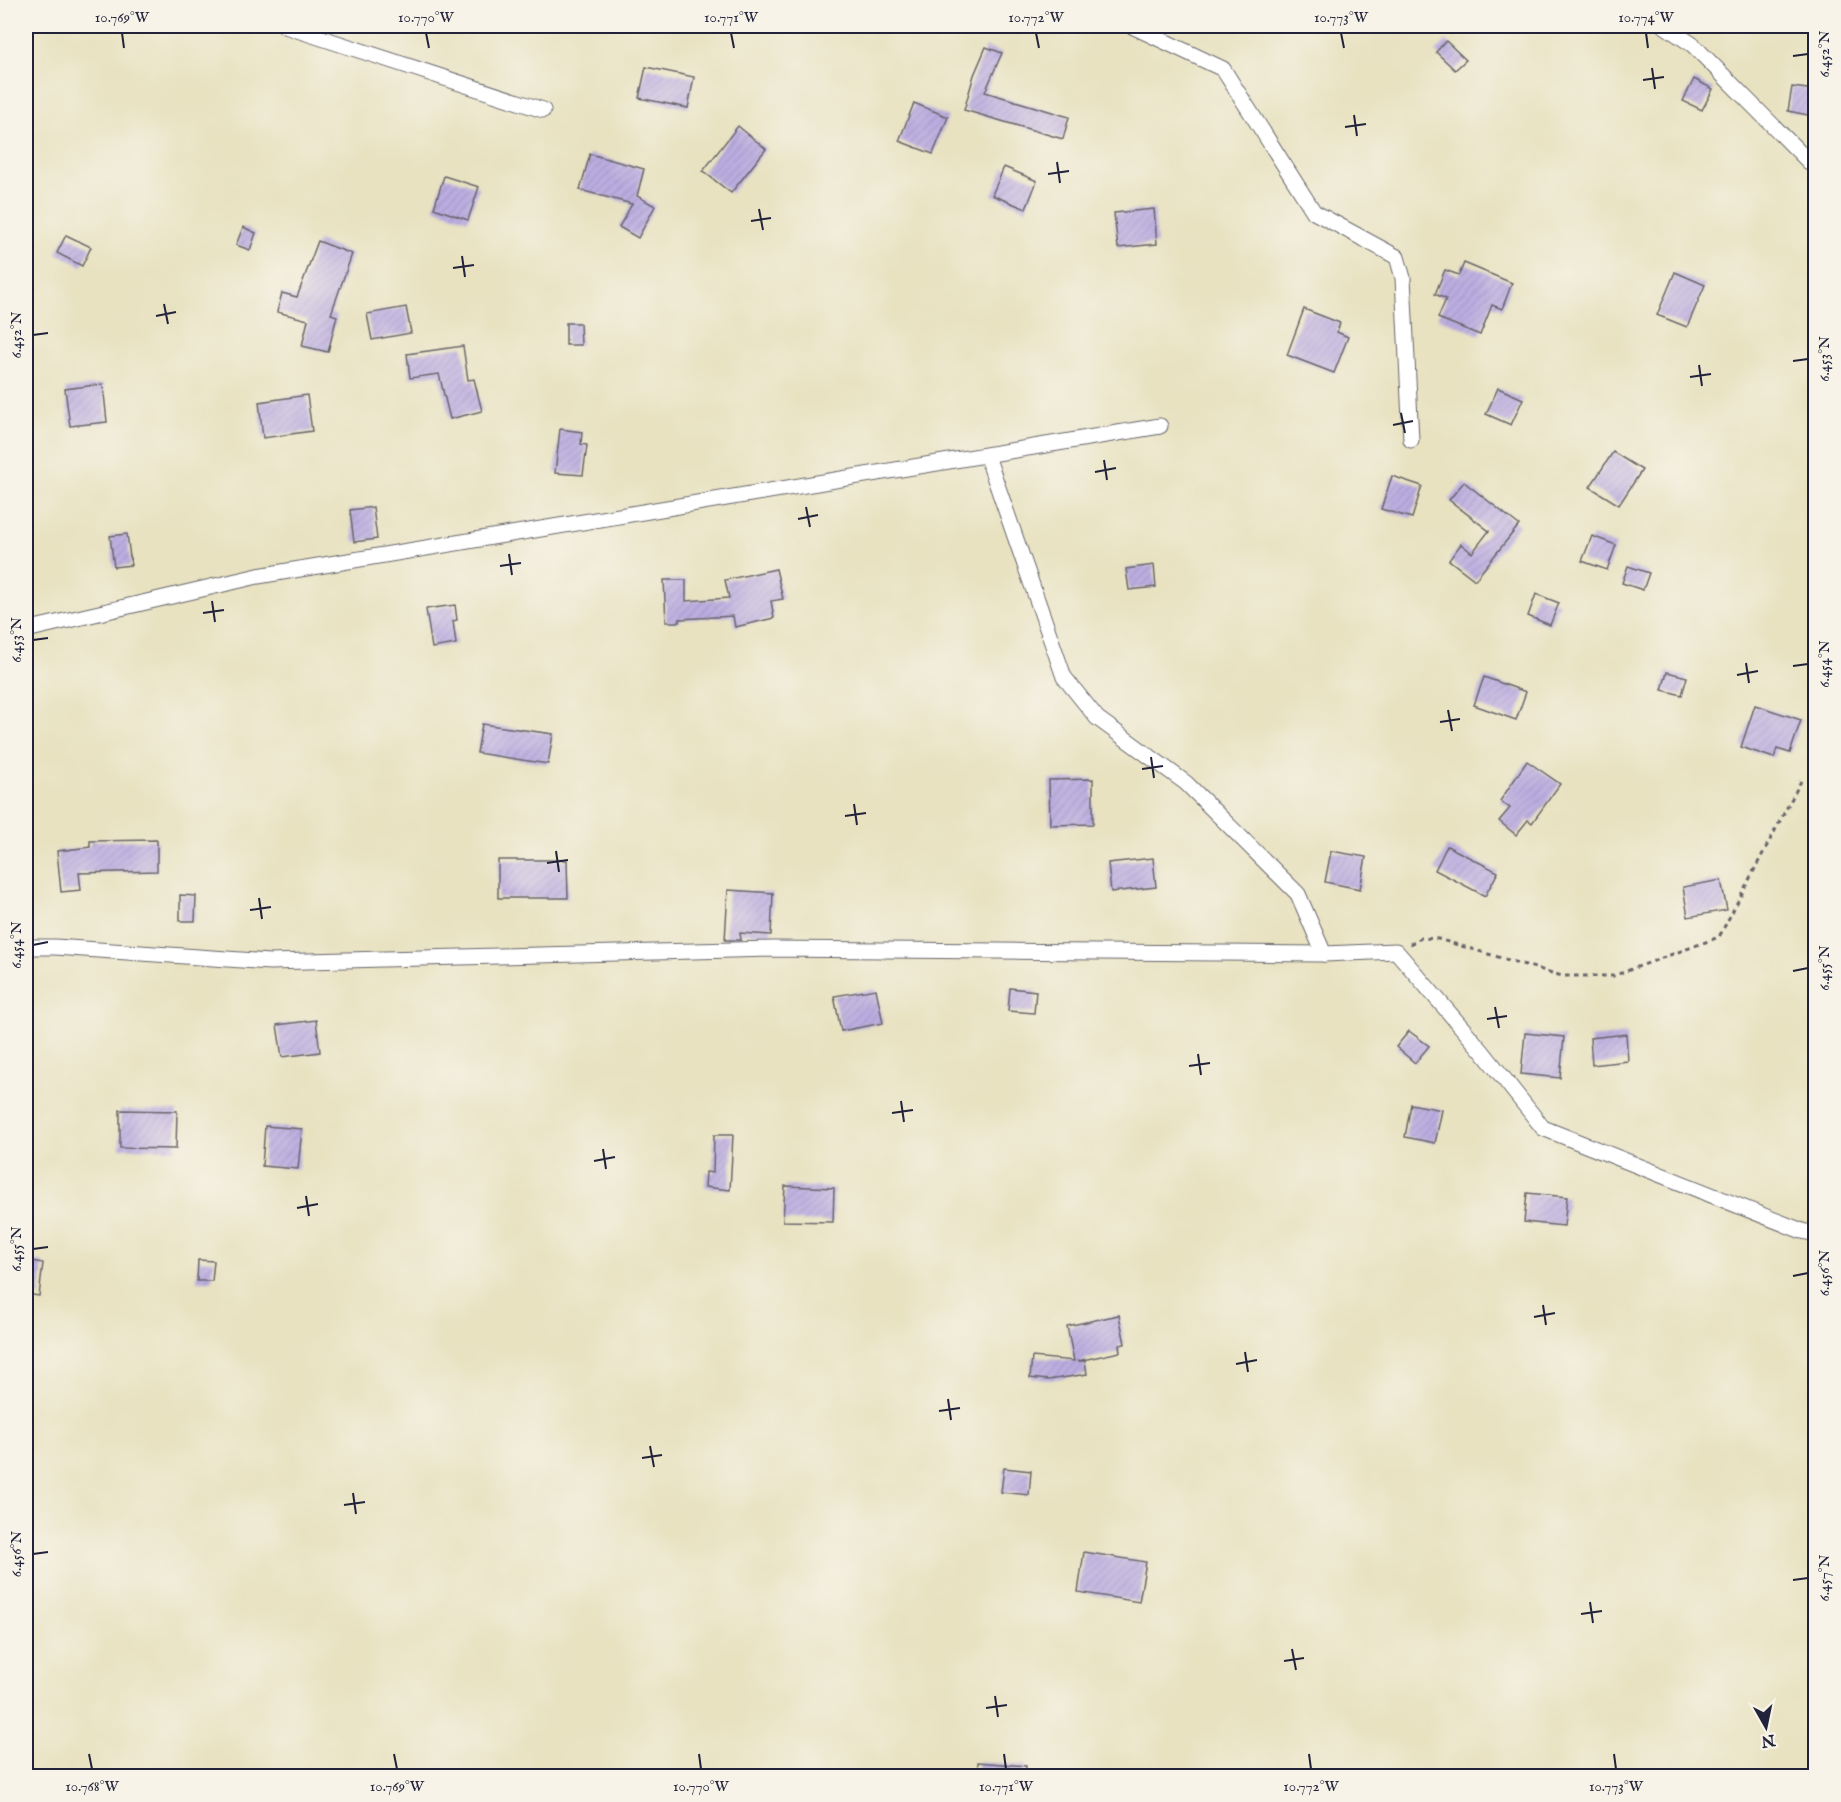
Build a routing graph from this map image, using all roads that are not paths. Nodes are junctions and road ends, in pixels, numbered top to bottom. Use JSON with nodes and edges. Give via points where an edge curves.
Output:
{"nodes":[{"id":1,"x":285,"y":26,"type":"edge"},
{"id":2,"x":1132,"y":26,"type":"edge"},
{"id":3,"x":1665,"y":26,"type":"edge"},
{"id":4,"x":543,"y":110,"type":"dead end"},
{"id":5,"x":1815,"y":169,"type":"edge"},
{"id":6,"x":1160,"y":426,"type":"dead end"},
{"id":7,"x":1411,"y":440,"type":"dead end"},
{"id":8,"x":987,"y":456,"type":"junction"},
{"id":9,"x":26,"y":630,"type":"edge"},
{"id":10,"x":26,"y":947,"type":"edge"},
{"id":11,"x":1324,"y":954,"type":"junction"},
{"id":12,"x":1815,"y":1234,"type":"edge"}],
"edges":[{"from":1,"to":4,"type":"street"},
{"from":2,"to":7,"type":"street","via":[[1223,69],[1314,212],[1397,257],[1402,278]]},
{"from":3,"to":5,"type":"street","via":[[1692,45]]},
{"from":6,"to":8,"type":"street"},
{"from":8,"to":9,"type":"street","via":[[258,576]]},
{"from":8,"to":11,"type":"street","via":[[1064,677],[1096,718],[1186,783],[1298,894]]},
{"from":10,"to":11,"type":"street","via":[[270,962],[773,949]]},
{"from":11,"to":12,"type":"street","via":[[1396,951],[1543,1128]]}]}
